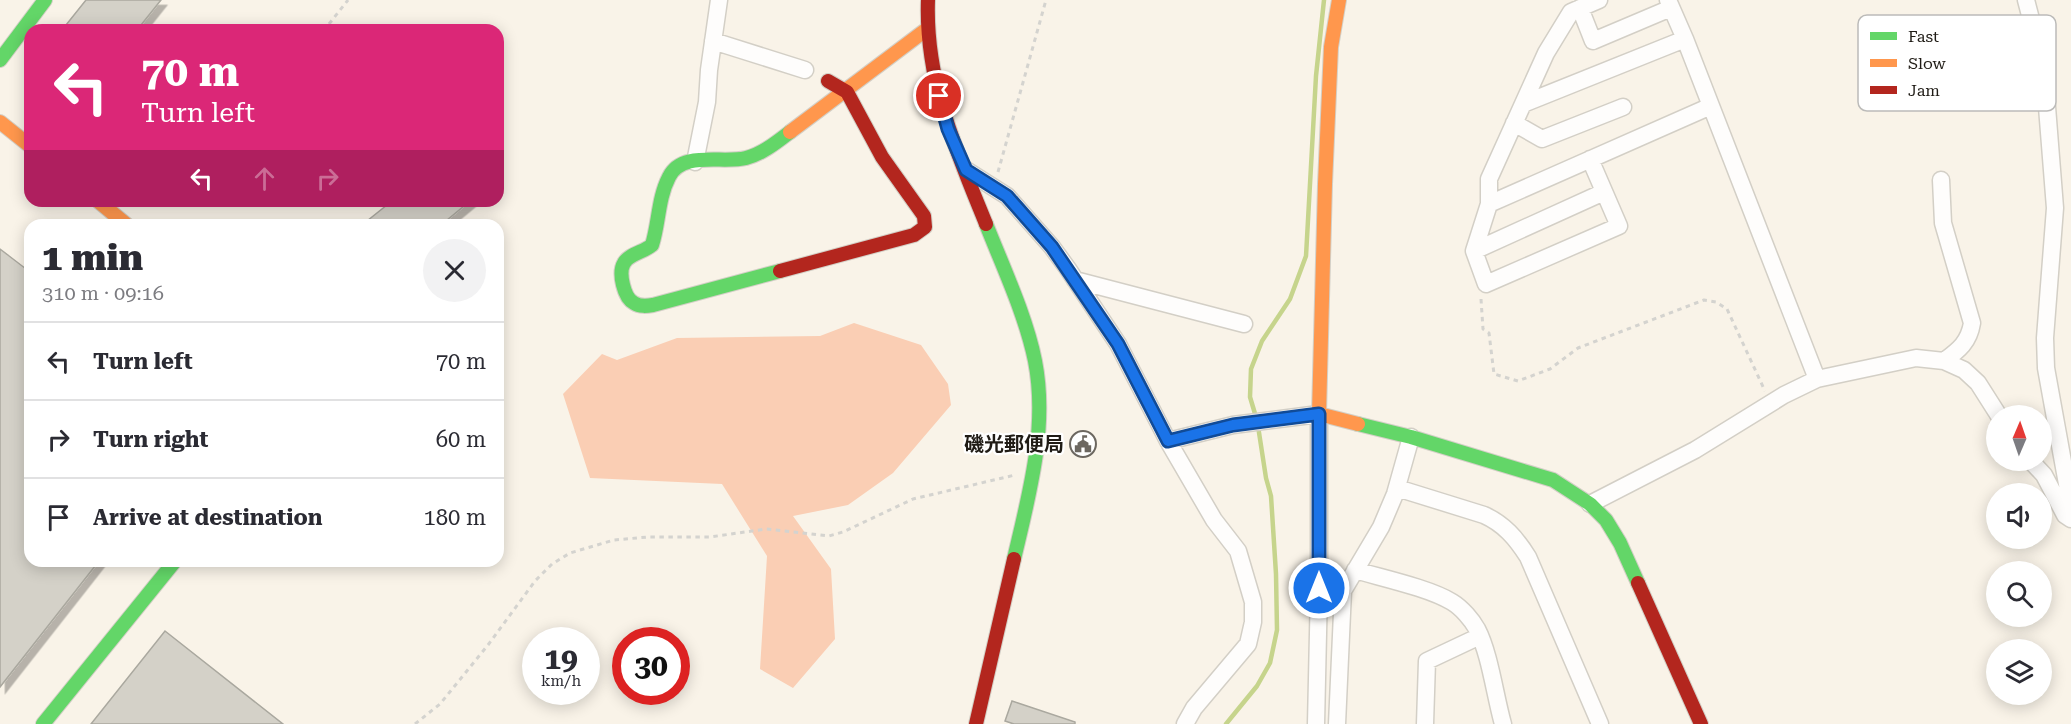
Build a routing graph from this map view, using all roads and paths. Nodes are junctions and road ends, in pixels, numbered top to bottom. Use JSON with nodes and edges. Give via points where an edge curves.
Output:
{"nodes":[{"id":1,"x":45,"y":0,"type":"edge"},
{"id":2,"x":348,"y":0,"type":"edge"},
{"id":3,"x":719,"y":0,"type":"edge"},
{"id":4,"x":928,"y":0,"type":"edge"},
{"id":5,"x":1046,"y":0,"type":"edge"},
{"id":6,"x":1339,"y":0,"type":"edge"},
{"id":7,"x":1599,"y":0,"type":"edge"},
{"id":8,"x":2026,"y":0,"type":"edge"},
{"id":9,"x":1670,"y":4,"type":"edge"},
{"id":10,"x":1580,"y":8,"type":"junction"},
{"id":11,"x":2030,"y":15,"type":"edge"},
{"id":12,"x":27,"y":24,"type":"edge"},
{"id":13,"x":328,"y":24,"type":"dead end"},
{"id":14,"x":24,"y":28,"type":"edge"},
{"id":15,"x":927,"y":29,"type":"junction"},
{"id":16,"x":1685,"y":39,"type":"junction"},
{"id":17,"x":713,"y":41,"type":"junction"},
{"id":18,"x":0,"y":60,"type":"edge"},
{"id":19,"x":805,"y":70,"type":"dead end"},
{"id":20,"x":828,"y":81,"type":"dead end"},
{"id":21,"x":847,"y":92,"type":"junction"},
{"id":22,"x":1523,"y":104,"type":"junction"},
{"id":23,"x":1711,"y":106,"type":"junction"},
{"id":24,"x":1623,"y":107,"type":"dead end"},
{"id":25,"x":2047,"y":111,"type":"edge"},
{"id":26,"x":0,"y":122,"type":"edge"},
{"id":27,"x":1514,"y":123,"type":"junction"},
{"id":28,"x":24,"y":141,"type":"edge"},
{"id":29,"x":1590,"y":159,"type":"junction"},
{"id":30,"x":695,"y":162,"type":"junction"},
{"id":31,"x":966,"y":170,"type":"junction"},
{"id":32,"x":1941,"y":180,"type":"dead end"},
{"id":33,"x":994,"y":188,"type":"junction"},
{"id":34,"x":1604,"y":192,"type":"junction"},
{"id":35,"x":1489,"y":204,"type":"junction"},
{"id":36,"x":105,"y":207,"type":"edge"},
{"id":37,"x":120,"y":219,"type":"edge"},
{"id":38,"x":1474,"y":250,"type":"junction"},
{"id":39,"x":1075,"y":280,"type":"junction"},
{"id":40,"x":1486,"y":284,"type":"junction"},
{"id":41,"x":1244,"y":324,"type":"dead end"},
{"id":42,"x":1944,"y":361,"type":"junction"},
{"id":43,"x":1817,"y":379,"type":"junction"},
{"id":44,"x":1770,"y":403,"type":"junction"},
{"id":45,"x":1992,"y":405,"type":"edge"},
{"id":46,"x":1319,"y":414,"type":"junction"},
{"id":47,"x":1411,"y":437,"type":"junction"},
{"id":48,"x":1168,"y":441,"type":"junction"},
{"id":49,"x":2040,"y":471,"type":"edge"},
{"id":50,"x":1034,"y":472,"type":"junction"},
{"id":51,"x":1396,"y":488,"type":"junction"},
{"id":52,"x":1590,"y":504,"type":"junction"},
{"id":53,"x":2071,"y":506,"type":"edge"},
{"id":54,"x":2071,"y":519,"type":"edge"},
{"id":55,"x":170,"y":567,"type":"edge"},
{"id":56,"x":1355,"y":570,"type":"junction"},
{"id":57,"x":1480,"y":636,"type":"junction"},
{"id":58,"x":44,"y":724,"type":"edge"},
{"id":59,"x":415,"y":724,"type":"edge"},
{"id":60,"x":976,"y":724,"type":"edge"},
{"id":61,"x":1185,"y":724,"type":"edge"},
{"id":62,"x":1316,"y":724,"type":"edge"},
{"id":63,"x":1337,"y":724,"type":"edge"},
{"id":64,"x":1425,"y":724,"type":"edge"},
{"id":65,"x":1503,"y":724,"type":"edge"},
{"id":66,"x":1600,"y":724,"type":"edge"},
{"id":67,"x":1701,"y":724,"type":"edge"}],
"edges":[{"from":1,"to":12,"type":"street"},
{"from":2,"to":13,"type":"path"},
{"from":3,"to":17,"type":"street"},
{"from":4,"to":15,"type":"street"},
{"from":5,"to":33,"type":"path"},
{"from":6,"to":46,"type":"street","via":[[1331,47]]},
{"from":7,"to":10,"type":"street"},
{"from":8,"to":11,"type":"street"},
{"from":9,"to":10,"type":"street","via":[[1593,41]]},
{"from":9,"to":16,"type":"street"},
{"from":10,"to":22,"type":"street","via":[[1571,12],[1546,53]]},
{"from":14,"to":18,"type":"street"},
{"from":15,"to":21,"type":"street"},
{"from":15,"to":31,"type":"street","via":[[934,80],[948,129]]},
{"from":16,"to":22,"type":"street"},
{"from":16,"to":23,"type":"street"},
{"from":17,"to":19,"type":"street"},
{"from":17,"to":30,"type":"street","via":[[707,102]]},
{"from":20,"to":21,"type":"street"},
{"from":21,"to":30,"type":"street","via":[[768,149],[744,160]]},
{"from":21,"to":30,"type":"street","via":[[882,157],[924,216],[925,227],[915,236],[653,305],[636,305],[629,300],[622,266],[652,245],[672,171]]},
{"from":22,"to":27,"type":"street"},
{"from":23,"to":29,"type":"street"},
{"from":23,"to":43,"type":"street"},
{"from":24,"to":27,"type":"street","via":[[1542,139]]},
{"from":25,"to":53,"type":"street","via":[[2055,208],[2046,368]]},
{"from":26,"to":28,"type":"street"},
{"from":27,"to":35,"type":"street","via":[[1489,179]]},
{"from":29,"to":34,"type":"street"},
{"from":29,"to":35,"type":"street"},
{"from":31,"to":33,"type":"street"},
{"from":31,"to":50,"type":"street","via":[[1035,360],[1038,408]]},
{"from":32,"to":42,"type":"street","via":[[1943,222],[1972,323],[1960,349]]},
{"from":33,"to":39,"type":"street","via":[[1019,208]]},
{"from":34,"to":38,"type":"street"},
{"from":34,"to":40,"type":"street","via":[[1619,226]]},
{"from":35,"to":38,"type":"street"},
{"from":36,"to":37,"type":"street"},
{"from":38,"to":40,"type":"street"},
{"from":39,"to":41,"type":"street"},
{"from":39,"to":48,"type":"street","via":[[1118,344]]},
{"from":40,"to":44,"type":"path","via":[[1481,294],[1483,328],[1489,333],[1494,374],[1518,381],[1550,369],[1578,348],[1704,300],[1727,309]]},
{"from":42,"to":43,"type":"street","via":[[1916,358]]},
{"from":42,"to":45,"type":"street","via":[[1964,370]]},
{"from":43,"to":44,"type":"street"},
{"from":44,"to":52,"type":"street","via":[[1695,450]]},
{"from":46,"to":47,"type":"street"},
{"from":46,"to":48,"type":"street","via":[[1241,423]]},
{"from":46,"to":62,"type":"street"},
{"from":47,"to":51,"type":"street"},
{"from":47,"to":52,"type":"street","via":[[1553,480]]},
{"from":48,"to":61,"type":"street","via":[[1214,520],[1238,551],[1253,602],[1248,644]]},
{"from":49,"to":54,"type":"street"},
{"from":50,"to":59,"type":"path","via":[[913,499],[829,536],[766,529],[710,537],[614,540],[570,553],[535,581],[440,704]]},
{"from":50,"to":60,"type":"street"},
{"from":51,"to":56,"type":"street","via":[[1381,527]]},
{"from":51,"to":66,"type":"street","via":[[1484,515],[1514,537],[1528,556]]},
{"from":52,"to":67,"type":"street","via":[[1620,543]]},
{"from":55,"to":58,"type":"street"},
{"from":56,"to":57,"type":"street","via":[[1453,602]]},
{"from":56,"to":63,"type":"street","via":[[1343,591]]},
{"from":57,"to":64,"type":"street","via":[[1427,661]]},
{"from":57,"to":65,"type":"street"}]}
